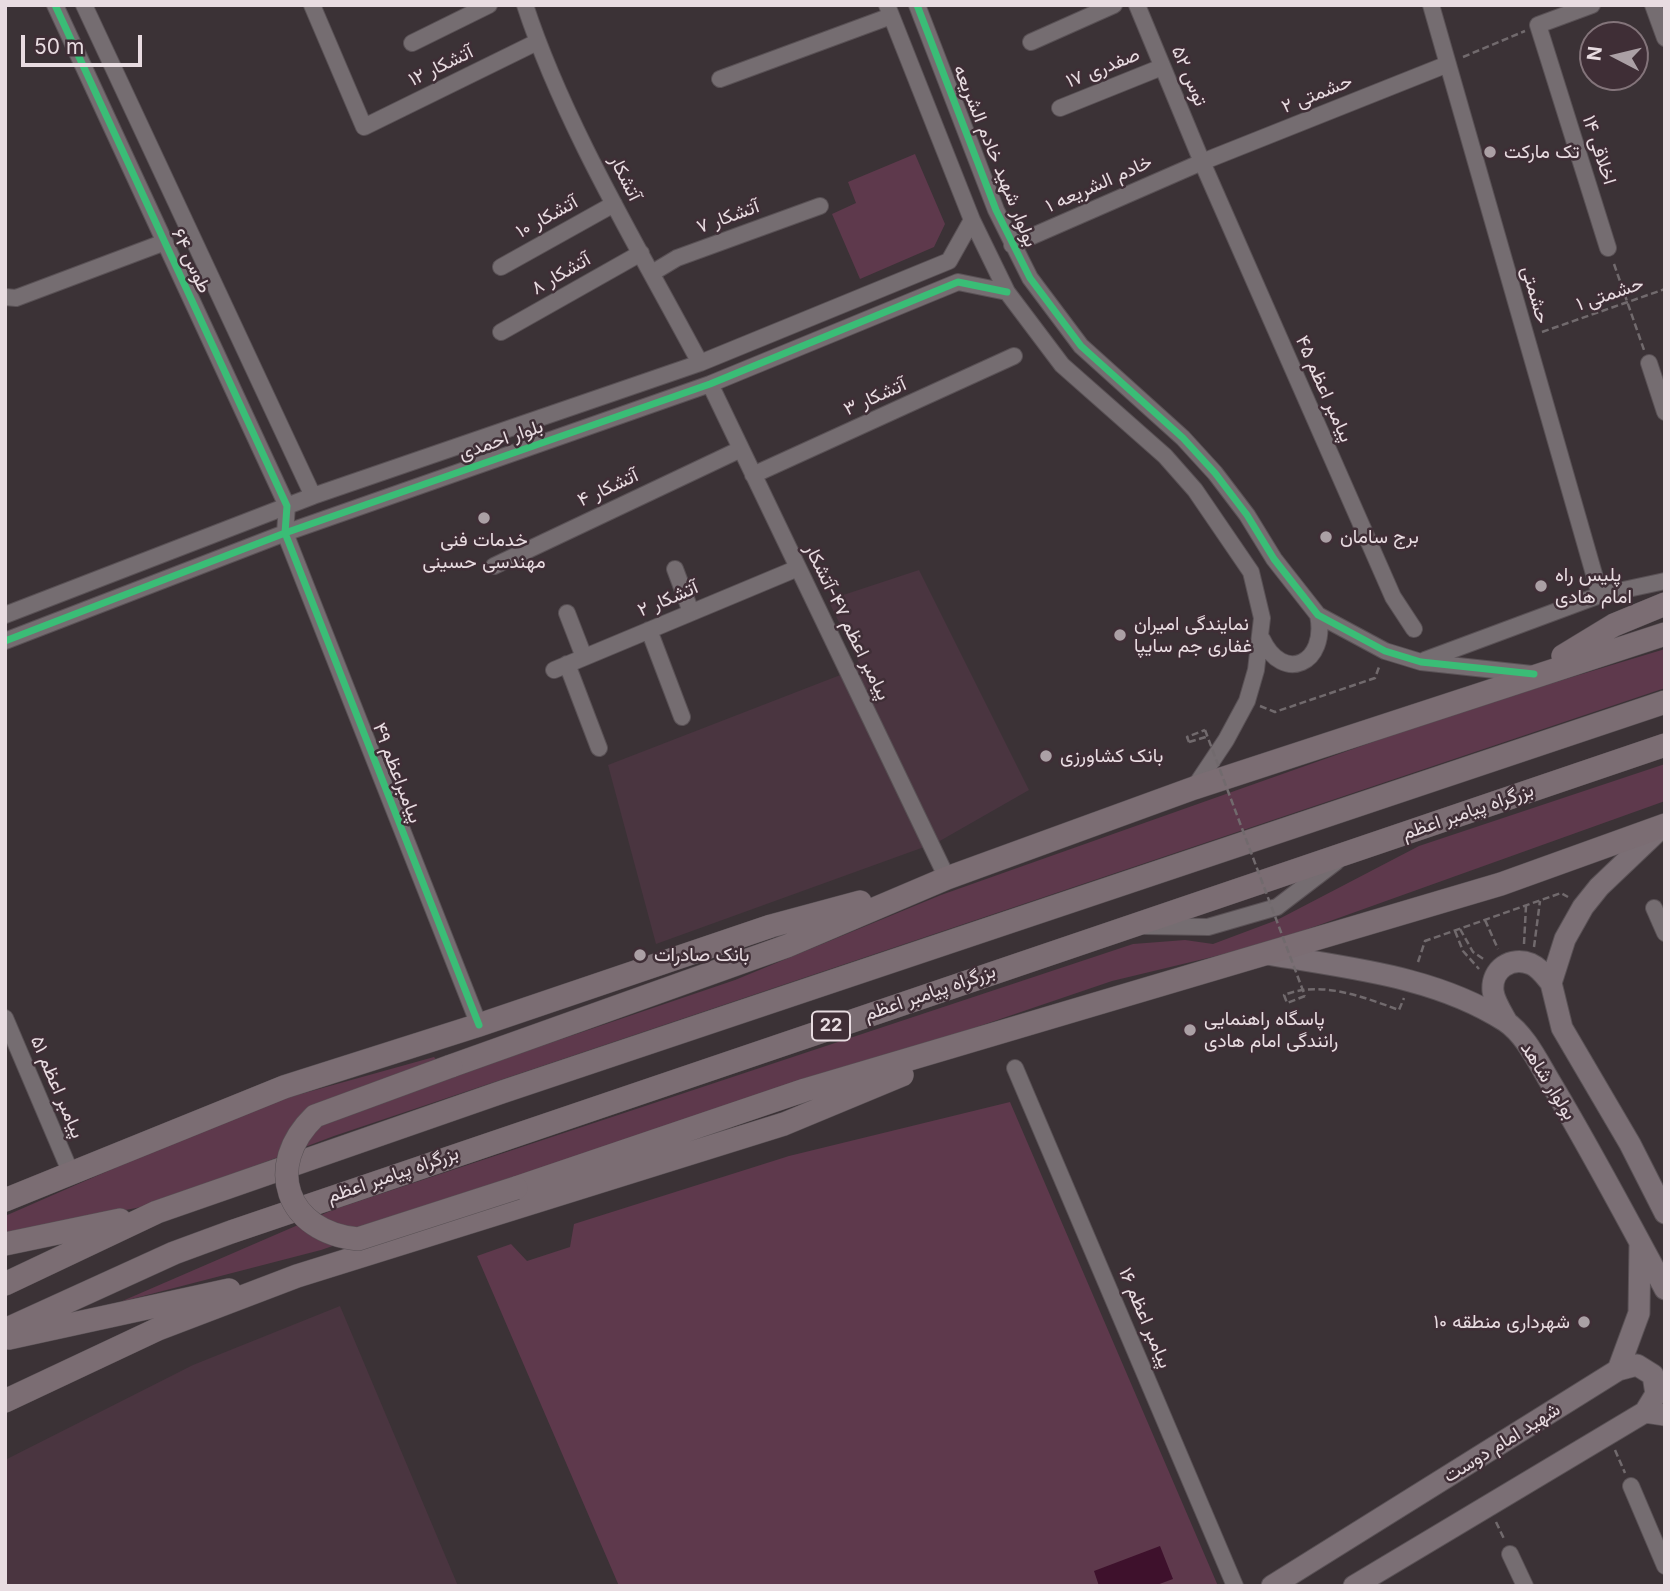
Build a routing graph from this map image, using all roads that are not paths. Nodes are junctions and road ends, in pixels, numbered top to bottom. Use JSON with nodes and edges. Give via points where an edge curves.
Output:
{"nodes":[{"id":1,"x":55,"y":5,"type":"edge"},
{"id":2,"x":83,"y":5,"type":"edge"},
{"id":3,"x":312,"y":5,"type":"edge"},
{"id":4,"x":489,"y":5,"type":"edge"},
{"id":5,"x":525,"y":5,"type":"edge"},
{"id":6,"x":916,"y":5,"type":"edge"},
{"id":7,"x":1115,"y":5,"type":"edge"},
{"id":8,"x":1137,"y":5,"type":"edge"},
{"id":9,"x":1431,"y":5,"type":"edge"},
{"id":10,"x":1592,"y":5,"type":"edge"},
{"id":11,"x":1653,"y":5,"type":"edge"},
{"id":12,"x":889,"y":10,"type":"edge"},
{"id":13,"x":1665,"y":38,"type":"edge"},
{"id":14,"x":537,"y":42,"type":"junction"},
{"id":15,"x":1031,"y":42,"type":"dead end"},
{"id":16,"x":412,"y":43,"type":"dead end"},
{"id":17,"x":1448,"y":64,"type":"junction"},
{"id":18,"x":1163,"y":67,"type":"junction"},
{"id":19,"x":720,"y":79,"type":"dead end"},
{"id":20,"x":1060,"y":108,"type":"dead end"},
{"id":21,"x":1202,"y":162,"type":"junction"},
{"id":22,"x":614,"y":204,"type":"junction"},
{"id":23,"x":820,"y":206,"type":"dead end"},
{"id":24,"x":972,"y":220,"type":"junction"},
{"id":25,"x":165,"y":242,"type":"junction"},
{"id":26,"x":1012,"y":245,"type":"junction"},
{"id":27,"x":1608,"y":248,"type":"road end"},
{"id":28,"x":641,"y":253,"type":"junction"},
{"id":29,"x":949,"y":261,"type":"junction"},
{"id":30,"x":501,"y":267,"type":"dead end"},
{"id":31,"x":652,"y":273,"type":"junction"},
{"id":32,"x":958,"y":282,"type":"junction"},
{"id":33,"x":1007,"y":292,"type":"junction"},
{"id":34,"x":5,"y":298,"type":"edge"},
{"id":35,"x":501,"y":332,"type":"dead end"},
{"id":36,"x":1014,"y":356,"type":"dead end"},
{"id":37,"x":700,"y":363,"type":"junction"},
{"id":38,"x":1648,"y":363,"type":"road end"},
{"id":39,"x":710,"y":384,"type":"junction"},
{"id":40,"x":1665,"y":412,"type":"edge"},
{"id":41,"x":741,"y":449,"type":"junction"},
{"id":42,"x":753,"y":475,"type":"junction"},
{"id":43,"x":313,"y":496,"type":"junction"},
{"id":44,"x":288,"y":506,"type":"junction"},
{"id":45,"x":285,"y":533,"type":"junction"},
{"id":46,"x":494,"y":566,"type":"dead end"},
{"id":47,"x":798,"y":568,"type":"junction"},
{"id":48,"x":675,"y":569,"type":"dead end"},
{"id":49,"x":1665,"y":581,"type":"edge"},
{"id":50,"x":1600,"y":595,"type":"junction"},
{"id":51,"x":1665,"y":604,"type":"edge"},
{"id":52,"x":691,"y":612,"type":"junction"},
{"id":53,"x":567,"y":613,"type":"dead end"},
{"id":54,"x":5,"y":615,"type":"edge"},
{"id":55,"x":1318,"y":615,"type":"junction"},
{"id":56,"x":1414,"y":629,"type":"dead end"},
{"id":57,"x":649,"y":630,"type":"junction"},
{"id":58,"x":1665,"y":634,"type":"edge"},
{"id":59,"x":1262,"y":639,"type":"junction"},
{"id":60,"x":5,"y":641,"type":"edge"},
{"id":61,"x":584,"y":657,"type":"junction"},
{"id":62,"x":1421,"y":662,"type":"junction"},
{"id":63,"x":1534,"y":674,"type":"junction"},
{"id":64,"x":1665,"y":702,"type":"edge"},
{"id":65,"x":682,"y":716,"type":"dead end"},
{"id":66,"x":1665,"y":745,"type":"edge"},
{"id":67,"x":599,"y":748,"type":"dead end"},
{"id":68,"x":1194,"y":788,"type":"junction"},
{"id":69,"x":1664,"y":826,"type":"edge"},
{"id":70,"x":947,"y":878,"type":"junction"},
{"id":71,"x":1654,"y":908,"type":"dead end"},
{"id":72,"x":1665,"y":933,"type":"edge"},
{"id":73,"x":1267,"y":954,"type":"junction"},
{"id":74,"x":1551,"y":983,"type":"junction"},
{"id":75,"x":5,"y":1018,"type":"edge"},
{"id":76,"x":1507,"y":1022,"type":"junction"},
{"id":77,"x":479,"y":1025,"type":"junction"},
{"id":78,"x":1003,"y":1034,"type":"junction"},
{"id":79,"x":1015,"y":1068,"type":"dead end"},
{"id":80,"x":70,"y":1171,"type":"junction"},
{"id":81,"x":5,"y":1200,"type":"edge"},
{"id":82,"x":157,"y":1212,"type":"junction"},
{"id":83,"x":1665,"y":1213,"type":"edge"},
{"id":84,"x":1640,"y":1241,"type":"junction"},
{"id":85,"x":5,"y":1244,"type":"edge"},
{"id":86,"x":297,"y":1276,"type":"junction"},
{"id":87,"x":5,"y":1284,"type":"edge"},
{"id":88,"x":1665,"y":1289,"type":"edge"},
{"id":89,"x":5,"y":1329,"type":"edge"},
{"id":90,"x":5,"y":1339,"type":"edge"},
{"id":91,"x":1618,"y":1370,"type":"junction"},
{"id":92,"x":5,"y":1401,"type":"edge"},
{"id":93,"x":1655,"y":1413,"type":"edge"},
{"id":94,"x":1631,"y":1486,"type":"road end"},
{"id":95,"x":1510,"y":1554,"type":"road end"},
{"id":96,"x":1665,"y":1566,"type":"edge"},
{"id":97,"x":1234,"y":1586,"type":"edge"},
{"id":98,"x":1272,"y":1586,"type":"edge"},
{"id":99,"x":1354,"y":1586,"type":"edge"},
{"id":100,"x":1525,"y":1586,"type":"edge"}],
"edges":[{"from":1,"to":25,"type":"street","name":"طوس ۶۴"},
{"from":2,"to":43,"type":"street","name":"طوس ۶۴"},
{"from":3,"to":14,"type":"street","name":"آتشکار ۱۲","via":[[364,127]]},
{"from":4,"to":16,"type":"street"},
{"from":5,"to":14,"type":"street","name":"آتشکار"},
{"from":6,"to":26,"type":"street","name":"بولوار شهید خادم الشریعه"},
{"from":7,"to":15,"type":"street"},
{"from":8,"to":18,"type":"street","name":"توس ۵۲"},
{"from":9,"to":17,"type":"street","name":"حشمتی"},
{"from":10,"to":27,"type":"street","name":"اخلاقی ۱۴","via":[[1538,25]]},
{"from":11,"to":13,"type":"street"},
{"from":12,"to":19,"type":"street"},
{"from":12,"to":24,"type":"street"},
{"from":14,"to":22,"type":"street","name":"آتشکار"},
{"from":17,"to":21,"type":"street","name":"حشمتی ۲"},
{"from":17,"to":50,"type":"street","name":"حشمتی"},
{"from":18,"to":20,"type":"street","name":"صفدری ۱۷"},
{"from":18,"to":21,"type":"street","name":"توس ۵۲"},
{"from":21,"to":26,"type":"street","name":"خادم الشریعه ۱"},
{"from":21,"to":56,"type":"street","name":"پیامبر اعظم ۴۵","via":[[1393,597]]},
{"from":22,"to":28,"type":"street","name":"آتشکار"},
{"from":22,"to":30,"type":"street","name":"آتشکار ۱۰"},
{"from":23,"to":31,"type":"street","name":"آتشکار ۷","via":[[677,258]]},
{"from":24,"to":29,"type":"street"},
{"from":24,"to":33,"type":"street"},
{"from":25,"to":34,"type":"street","via":[[16,298]]},
{"from":25,"to":44,"type":"street","name":"طوس ۶۴"},
{"from":26,"to":55,"type":"street","name":"بولوار شهید خادم الشریعه","via":[[1042,296],[1081,346],[1184,438],[1216,473]]},
{"from":28,"to":31,"type":"street","name":"آتشکار"},
{"from":28,"to":35,"type":"street","name":"آتشکار ۸"},
{"from":29,"to":32,"type":"street"},
{"from":29,"to":37,"type":"street","name":"بلوار احمدی"},
{"from":31,"to":37,"type":"street","name":"آتشکار"},
{"from":32,"to":33,"type":"street"},
{"from":32,"to":39,"type":"street","name":"بلوار احمدی"},
{"from":33,"to":59,"type":"street","via":[[1062,365],[1165,456],[1225,530],[1251,572]]},
{"from":36,"to":42,"type":"street","name":"آتشکار ۳"},
{"from":37,"to":43,"type":"street","name":"بلوار احمدی"},
{"from":38,"to":40,"type":"street"},
{"from":39,"to":41,"type":"street","name":"پیامبر اعظم ۴۷-آتشکار"},
{"from":39,"to":45,"type":"street","name":"بلوار احمدی"},
{"from":41,"to":42,"type":"street","name":"پیامبر اعظم ۴۷-آتشکار"},
{"from":41,"to":46,"type":"street","name":"آتشکار ۴"},
{"from":42,"to":47,"type":"street","name":"پیامبر اعظم ۴۷-آتشکار"},
{"from":43,"to":44,"type":"street","name":"بلوار احمدی"},
{"from":43,"to":45,"type":"street"},
{"from":44,"to":45,"type":"street"},
{"from":44,"to":54,"type":"street","name":"بلوار احمدی"},
{"from":45,"to":60,"type":"street","name":"بلوار احمدی"},
{"from":45,"to":77,"type":"street","name":"پیامبراعظم ۴۹"},
{"from":47,"to":52,"type":"street","name":"آتشکار ۲"},
{"from":47,"to":70,"type":"street","name":"پیامبر اعظم ۴۷-آتشکار"},
{"from":48,"to":52,"type":"street"},
{"from":49,"to":50,"type":"street"},
{"from":50,"to":62,"type":"street"},
{"from":51,"to":63,"type":"highway","via":[[1614,625]]},
{"from":52,"to":57,"type":"street","name":"آتشکار ۲"},
{"from":53,"to":61,"type":"street"},
{"from":55,"to":59,"type":"street","via":[[1322,633],[1318,647],[1295,664],[1280,662],[1268,653]]},
{"from":55,"to":62,"type":"street","name":"بولوار شهید خادم الشریعه","via":[[1385,651]]},
{"from":57,"to":61,"type":"street","name":"آتشکار ۲"},
{"from":57,"to":65,"type":"street"},
{"from":58,"to":63,"type":"highway"},
{"from":59,"to":68,"type":"street","via":[[1247,701]]},
{"from":61,"to":67,"type":"street","name":"آتشکار ۲","via":[[560,667]]},
{"from":62,"to":63,"type":"street","name":"بولوار شهید خادم الشریعه"},
{"from":63,"to":68,"type":"highway"},
{"from":64,"to":82,"type":"highway","number":"22"},
{"from":66,"to":89,"type":"highway","name":"بزرگراه پیامبر اعظم","number":"22","via":[[231,1231]]},
{"from":68,"to":70,"type":"highway"},
{"from":69,"to":73,"type":"highway","via":[[1501,884]]},
{"from":69,"to":74,"type":"main road","via":[[1583,907],[1565,939]]},
{"from":70,"to":77,"type":"highway","via":[[771,926]]},
{"from":70,"to":78,"type":"highway","bridge":true,"via":[[787,946],[315,1116],[299,1131],[289,1151],[290,1194],[300,1213],[316,1228],[336,1237],[358,1239],[805,1090]]},
{"from":71,"to":72,"type":"street"},
{"from":73,"to":76,"type":"main road","name":"بولوار شاهد","via":[[1443,991]]},
{"from":73,"to":78,"type":"highway"},
{"from":74,"to":76,"type":"main road","via":[[1539,968],[1511,966],[1493,995]]},
{"from":74,"to":83,"type":"main road","name":"بولوار شاهد","via":[[1562,1028]]},
{"from":75,"to":80,"type":"street","name":"پیامبر اعظم ۵۱"},
{"from":76,"to":84,"type":"main road","name":"بولوار شاهد","via":[[1525,1042],[1592,1151]]},
{"from":77,"to":80,"type":"highway","via":[[284,1087]]},
{"from":78,"to":86,"type":"highway","via":[[784,1124]]},
{"from":79,"to":97,"type":"street","name":"پیامبر اعظم ۱۶"},
{"from":80,"to":81,"type":"highway"},
{"from":82,"to":85,"type":"highway"},
{"from":82,"to":87,"type":"highway","number":"22"},
{"from":84,"to":88,"type":"main road","name":"بولوار شاهد"},
{"from":84,"to":91,"type":"main road","via":[[1639,1313]]},
{"from":86,"to":90,"type":"highway"},
{"from":86,"to":92,"type":"highway","via":[[158,1329]]},
{"from":91,"to":93,"type":"main road","via":[[1637,1365],[1653,1375]]},
{"from":91,"to":98,"type":"main road","name":"شهید امام دوست"},
{"from":93,"to":99,"type":"main road","via":[[1607,1434]]},
{"from":94,"to":96,"type":"street"},
{"from":95,"to":100,"type":"street"}]}
